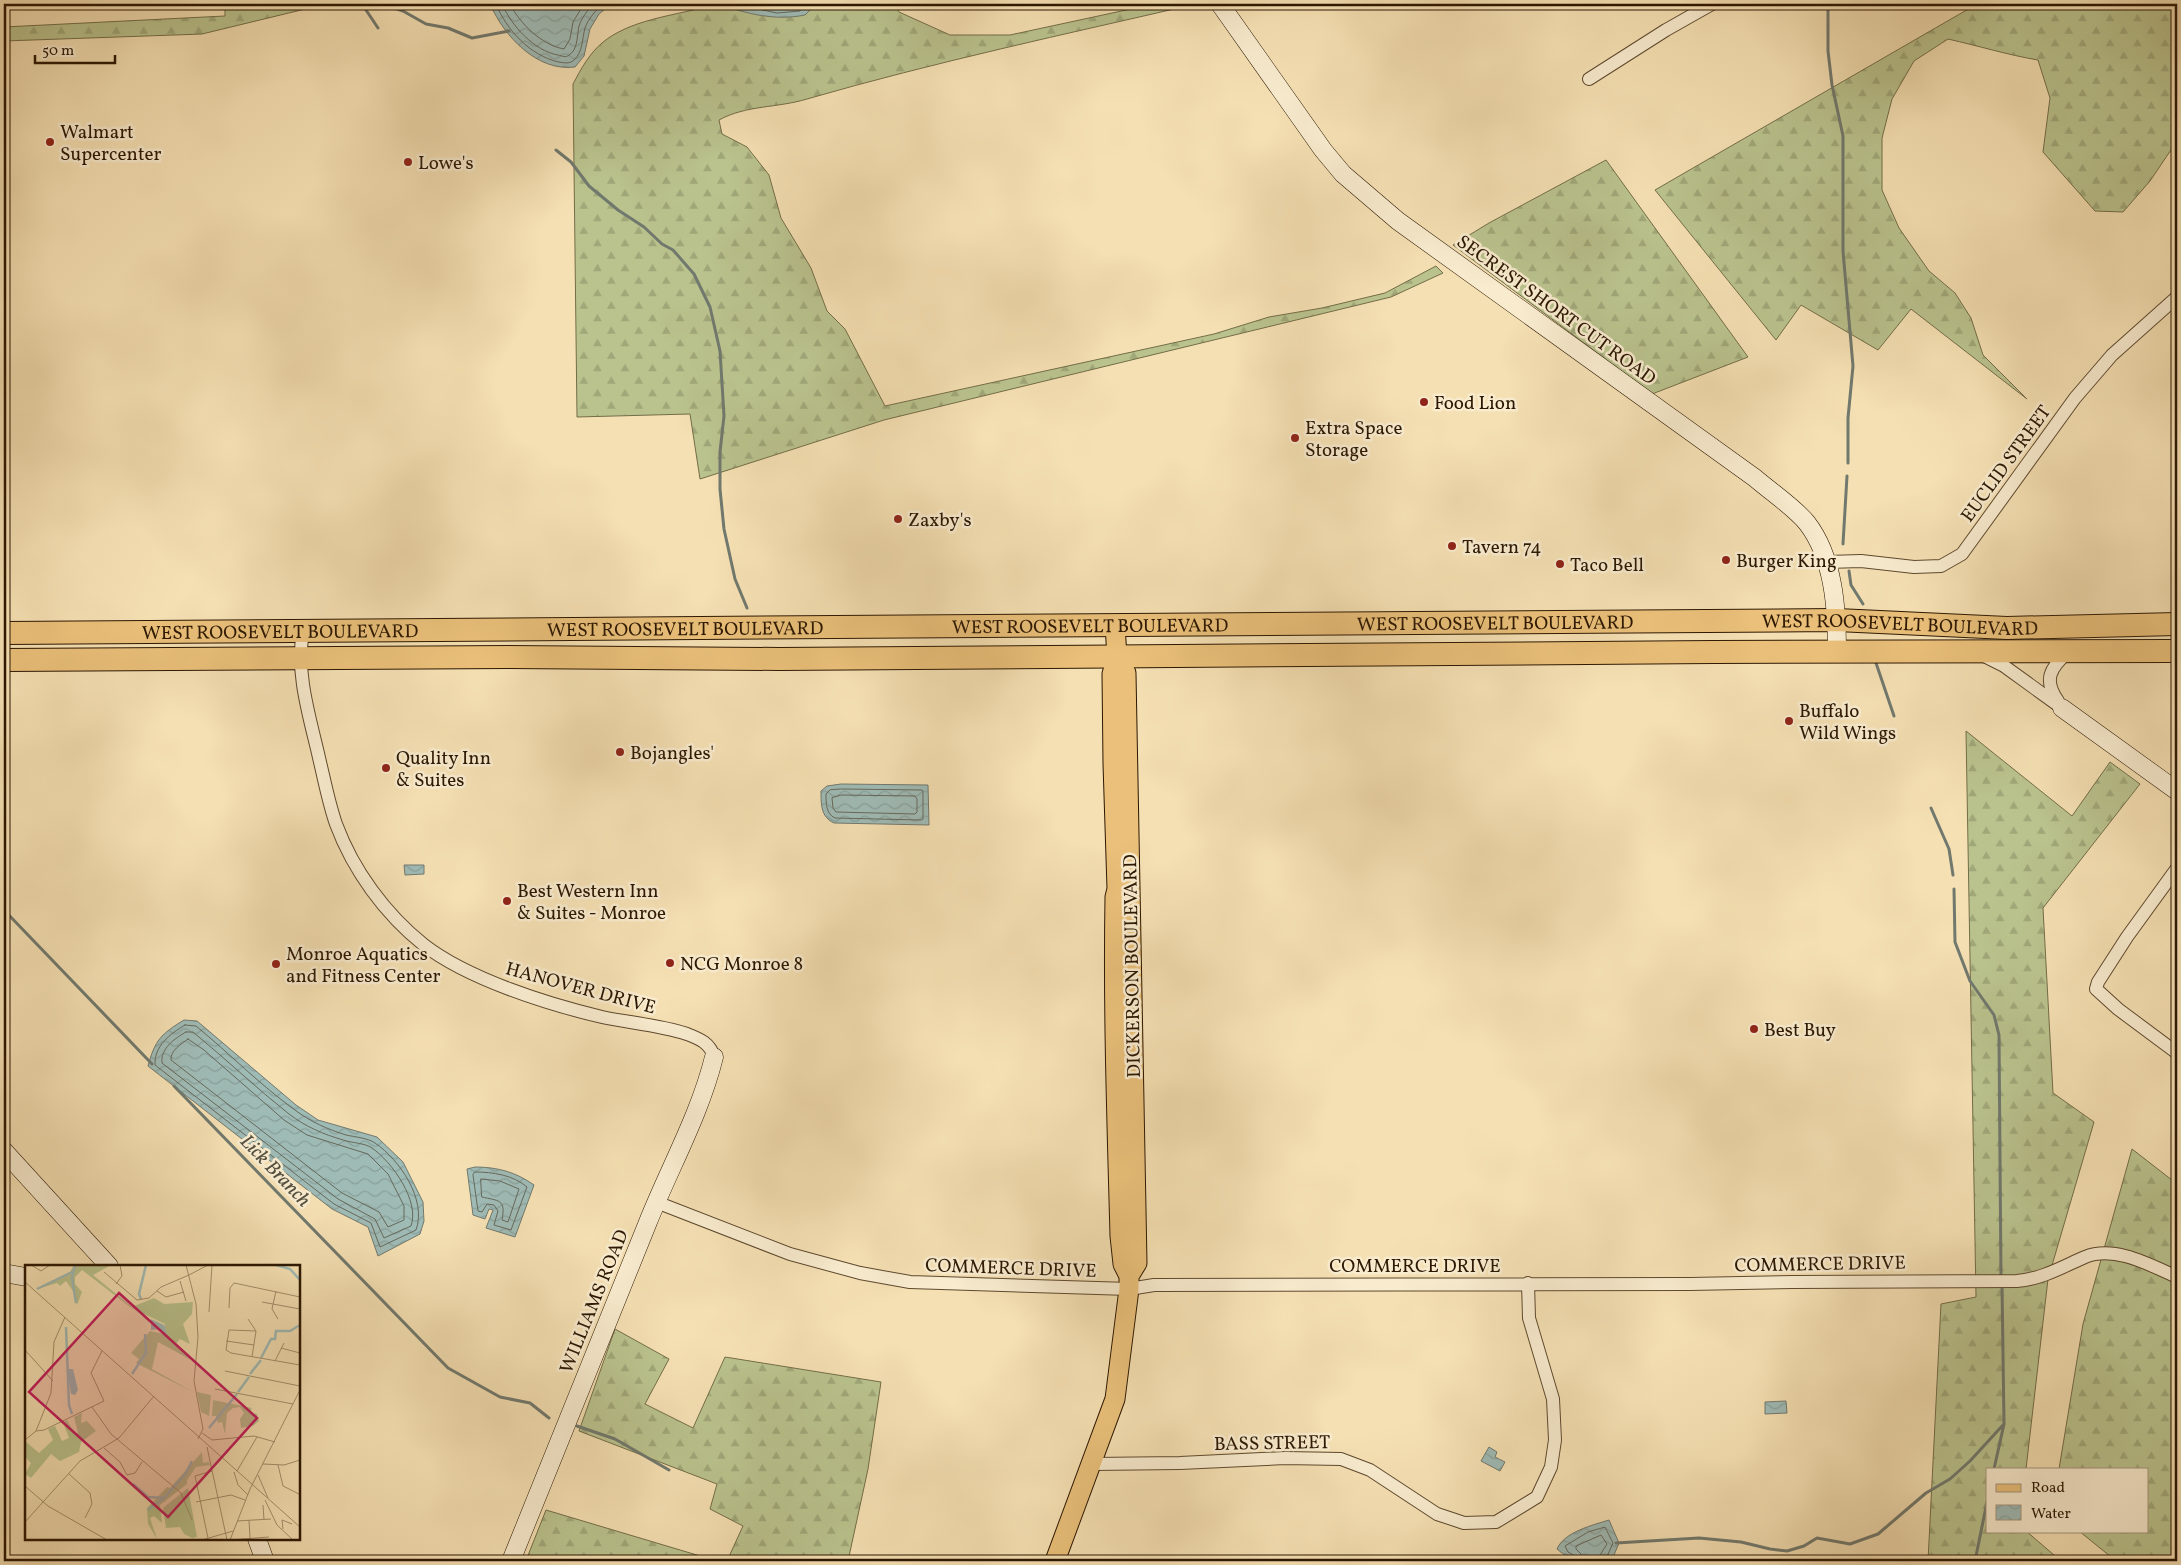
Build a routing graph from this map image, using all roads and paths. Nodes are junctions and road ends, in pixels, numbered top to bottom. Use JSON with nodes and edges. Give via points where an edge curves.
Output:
{"nodes":[{"id":1,"x":1220,"y":4,"type":"edge"},
{"id":2,"x":1712,"y":4,"type":"edge"},
{"id":3,"x":1589,"y":79,"type":"dead end"},
{"id":4,"x":2177,"y":297,"type":"edge"},
{"id":5,"x":1827,"y":562,"type":"junction"},
{"id":6,"x":1837,"y":620,"type":"junction"},
{"id":7,"x":2177,"y":624,"type":"edge"},
{"id":8,"x":1115,"y":625,"type":"junction"},
{"id":9,"x":736,"y":628,"type":"junction"},
{"id":10,"x":304,"y":632,"type":"junction"},
{"id":11,"x":4,"y":633,"type":"edge"},
{"id":12,"x":2177,"y":651,"type":"edge"},
{"id":13,"x":1837,"y":652,"type":"junction"},
{"id":14,"x":1976,"y":652,"type":"junction"},
{"id":15,"x":2068,"y":652,"type":"junction"},
{"id":16,"x":587,"y":657,"type":"junction"},
{"id":17,"x":1117,"y":657,"type":"junction"},
{"id":18,"x":301,"y":658,"type":"junction"},
{"id":19,"x":4,"y":660,"type":"edge"},
{"id":20,"x":2062,"y":708,"type":"junction"},
{"id":21,"x":2177,"y":791,"type":"edge"},
{"id":22,"x":2177,"y":868,"type":"edge"},
{"id":23,"x":1117,"y":890,"type":"junction"},
{"id":24,"x":1131,"y":958,"type":"junction"},
{"id":25,"x":2177,"y":1053,"type":"edge"},
{"id":26,"x":714,"y":1057,"type":"joint"},
{"id":27,"x":4,"y":1151,"type":"edge"},
{"id":28,"x":656,"y":1202,"type":"junction"},
{"id":29,"x":108,"y":1265,"type":"edge"},
{"id":30,"x":4,"y":1273,"type":"edge"},
{"id":31,"x":25,"y":1277,"type":"edge"},
{"id":32,"x":2177,"y":1277,"type":"edge"},
{"id":33,"x":1129,"y":1282,"type":"junction"},
{"id":34,"x":1528,"y":1283,"type":"junction"},
{"id":35,"x":1092,"y":1464,"type":"junction"},
{"id":36,"x":257,"y":1540,"type":"edge"},
{"id":37,"x":265,"y":1561,"type":"edge"},
{"id":38,"x":510,"y":1561,"type":"edge"},
{"id":39,"x":1054,"y":1561,"type":"edge"}],
"edges":[{"from":1,"to":5,"type":"main road","name":"SECREST SHORT CUT ROAD","via":[[1343,174],[1398,221],[1755,478],[1806,522]]},
{"from":2,"to":3,"type":"street"},
{"from":4,"to":5,"type":"street","name":"EUCLID STREET","via":[[2112,356],[2075,398],[1962,554],[1941,566]]},
{"from":5,"to":6,"type":"main road","name":"SECREST SHORT CUT ROAD"},
{"from":6,"to":7,"type":"highway","name":"WEST ROOSEVELT BOULEVARD","via":[[2007,628]]},
{"from":6,"to":8,"type":"highway","name":"WEST ROOSEVELT BOULEVARD"},
{"from":6,"to":13,"type":"main road","name":"SECREST SHORT CUT ROAD"},
{"from":8,"to":9,"type":"highway","name":"WEST ROOSEVELT BOULEVARD"},
{"from":8,"to":17,"type":"main road","name":"DICKERSON BOULEVARD"},
{"from":9,"to":10,"type":"highway","name":"WEST ROOSEVELT BOULEVARD"},
{"from":9,"to":16,"type":"highway","via":[[599,641],[588,646]]},
{"from":10,"to":11,"type":"highway","name":"WEST ROOSEVELT BOULEVARD"},
{"from":10,"to":18,"type":"street","name":"HANOVER DRIVE"},
{"from":12,"to":15,"type":"highway","name":"WEST ROOSEVELT BOULEVARD"},
{"from":13,"to":14,"type":"highway","name":"WEST ROOSEVELT BOULEVARD"},
{"from":13,"to":17,"type":"highway","name":"WEST ROOSEVELT BOULEVARD"},
{"from":14,"to":15,"type":"highway","name":"WEST ROOSEVELT BOULEVARD"},
{"from":14,"to":20,"type":"street","via":[[2004,666]]},
{"from":15,"to":20,"type":"street","via":[[2055,664],[2050,677],[2051,691]]},
{"from":16,"to":17,"type":"highway","name":"WEST ROOSEVELT BOULEVARD"},
{"from":16,"to":18,"type":"highway","name":"WEST ROOSEVELT BOULEVARD"},
{"from":17,"to":23,"type":"main road","name":"DICKERSON BOULEVARD","via":[[1112,674]]},
{"from":17,"to":24,"type":"main road","name":"DICKERSON BOULEVARD","via":[[1126,673]]},
{"from":18,"to":19,"type":"highway","name":"WEST ROOSEVELT BOULEVARD"},
{"from":18,"to":26,"type":"street","name":"HANOVER DRIVE","via":[[310,719],[336,825],[370,889],[391,913],[442,957],[493,982],[524,995],[600,1016],[686,1034],[704,1041],[711,1047]]},
{"from":20,"to":21,"type":"main road"},
{"from":22,"to":25,"type":"street","via":[[2127,937],[2096,989]]},
{"from":23,"to":24,"type":"main road","via":[[1123,895],[1126,944]]},
{"from":23,"to":33,"type":"main road","name":"DICKERSON BOULEVARD","via":[[1114,1005],[1120,1236]]},
{"from":24,"to":33,"type":"main road","name":"DICKERSON BOULEVARD","via":[[1137,1263]]},
{"from":26,"to":28,"type":"main road","name":"WILLIAMS ROAD","via":[[692,1121]]},
{"from":27,"to":29,"type":"main road"},
{"from":28,"to":33,"type":"street","name":"COMMERCE DRIVE","via":[[790,1254],[860,1273],[910,1282]]},
{"from":28,"to":38,"type":"main road","name":"WILLIAMS ROAD"},
{"from":30,"to":31,"type":"main road"},
{"from":32,"to":34,"type":"street","name":"COMMERCE DRIVE","via":[[2108,1252],[2088,1256],[2033,1280],[2017,1281]]},
{"from":33,"to":34,"type":"street","name":"COMMERCE DRIVE","via":[[1154,1285]]},
{"from":33,"to":35,"type":"main road","name":"DICKERSON BOULEVARD","via":[[1114,1399]]},
{"from":34,"to":35,"type":"street","name":"BASS STREET","via":[[1529,1318],[1554,1399],[1555,1440],[1551,1468],[1537,1497],[1496,1522],[1464,1523],[1437,1514],[1370,1470],[1340,1459]]},
{"from":35,"to":39,"type":"main road","name":"DICKERSON BOULEVARD"},
{"from":36,"to":37,"type":"main road"}]}
